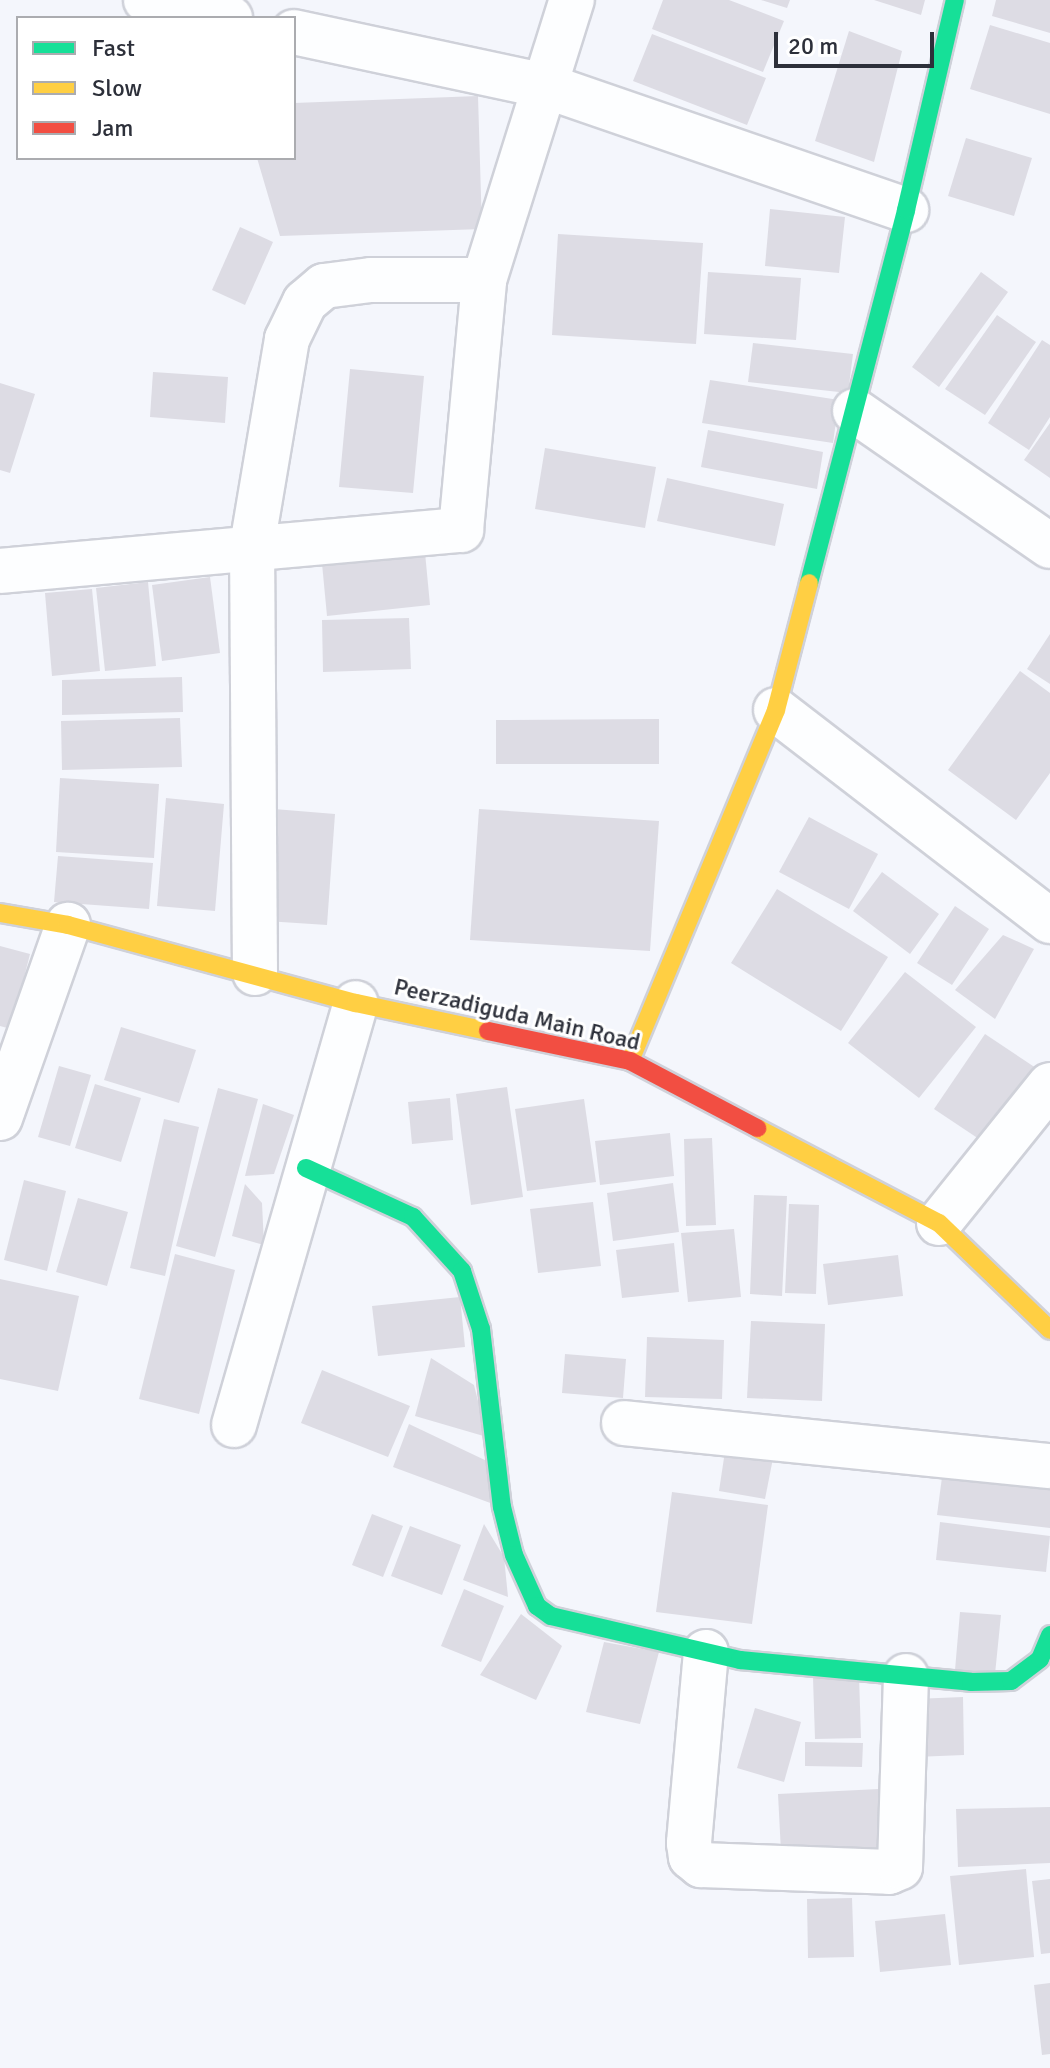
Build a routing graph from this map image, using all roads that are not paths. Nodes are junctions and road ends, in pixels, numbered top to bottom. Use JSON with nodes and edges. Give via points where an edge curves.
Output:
{"nodes":[{"id":1,"x":146,"y":0,"type":"edge"},
{"id":2,"x":572,"y":0,"type":"edge"},
{"id":3,"x":955,"y":0,"type":"edge"},
{"id":4,"x":221,"y":16,"type":"edge"},
{"id":5,"x":296,"y":32,"type":"edge"},
{"id":6,"x":546,"y":86,"type":"junction"},
{"id":7,"x":906,"y":210,"type":"junction"},
{"id":8,"x":484,"y":280,"type":"junction"},
{"id":9,"x":855,"y":411,"type":"junction"},
{"id":10,"x":252,"y":546,"type":"junction"},
{"id":11,"x":1050,"y":546,"type":"edge"},
{"id":12,"x":0,"y":571,"type":"edge"},
{"id":13,"x":776,"y":710,"type":"junction"},
{"id":14,"x":0,"y":913,"type":"edge"},
{"id":15,"x":1050,"y":921,"type":"edge"},
{"id":16,"x":68,"y":925,"type":"junction"},
{"id":17,"x":255,"y":973,"type":"junction"},
{"id":18,"x":356,"y":1003,"type":"junction"},
{"id":19,"x":630,"y":1061,"type":"junction"},
{"id":20,"x":1050,"y":1085,"type":"edge"},
{"id":21,"x":0,"y":1118,"type":"edge"},
{"id":22,"x":306,"y":1168,"type":"junction"},
{"id":23,"x":939,"y":1223,"type":"junction"},
{"id":24,"x":1050,"y":1330,"type":"edge"},
{"id":25,"x":624,"y":1423,"type":"dead end"},
{"id":26,"x":234,"y":1425,"type":"dead end"},
{"id":27,"x":1050,"y":1466,"type":"edge"},
{"id":28,"x":1050,"y":1635,"type":"edge"},
{"id":29,"x":706,"y":1652,"type":"junction"},
{"id":30,"x":906,"y":1676,"type":"junction"}],
"edges":[{"from":1,"to":4,"type":"street"},
{"from":2,"to":6,"type":"street"},
{"from":3,"to":7,"type":"street"},
{"from":5,"to":6,"type":"street"},
{"from":6,"to":7,"type":"street"},
{"from":6,"to":8,"type":"street"},
{"from":7,"to":9,"type":"street"},
{"from":8,"to":10,"type":"street","via":[[356,282],[324,286],[305,302],[287,339]]},
{"from":8,"to":10,"type":"street","via":[[461,530]]},
{"from":9,"to":11,"type":"street"},
{"from":9,"to":13,"type":"street"},
{"from":10,"to":12,"type":"street"},
{"from":10,"to":17,"type":"street"},
{"from":13,"to":15,"type":"street"},
{"from":13,"to":19,"type":"street"},
{"from":14,"to":16,"type":"street","name":"Peerzadiguda Main Road"},
{"from":16,"to":17,"type":"street","name":"Peerzadiguda Main Road"},
{"from":16,"to":21,"type":"street"},
{"from":17,"to":18,"type":"street","name":"Peerzadiguda Main Road"},
{"from":18,"to":19,"type":"street","name":"Peerzadiguda Main Road"},
{"from":18,"to":22,"type":"street"},
{"from":19,"to":23,"type":"street","name":"Peerzadiguda Main Road"},
{"from":20,"to":23,"type":"street"},
{"from":22,"to":26,"type":"street"},
{"from":22,"to":29,"type":"street","via":[[413,1217],[462,1271],[481,1329],[502,1507],[514,1555],[537,1606],[568,1621]]},
{"from":23,"to":24,"type":"street","name":"Peerzadiguda Main Road"},
{"from":25,"to":27,"type":"street"},
{"from":28,"to":30,"type":"street","via":[[1040,1659],[1011,1681]]},
{"from":29,"to":30,"type":"street"},
{"from":29,"to":30,"type":"street","via":[[689,1843],[691,1857],[701,1865],[889,1872],[900,1867]]}]}
